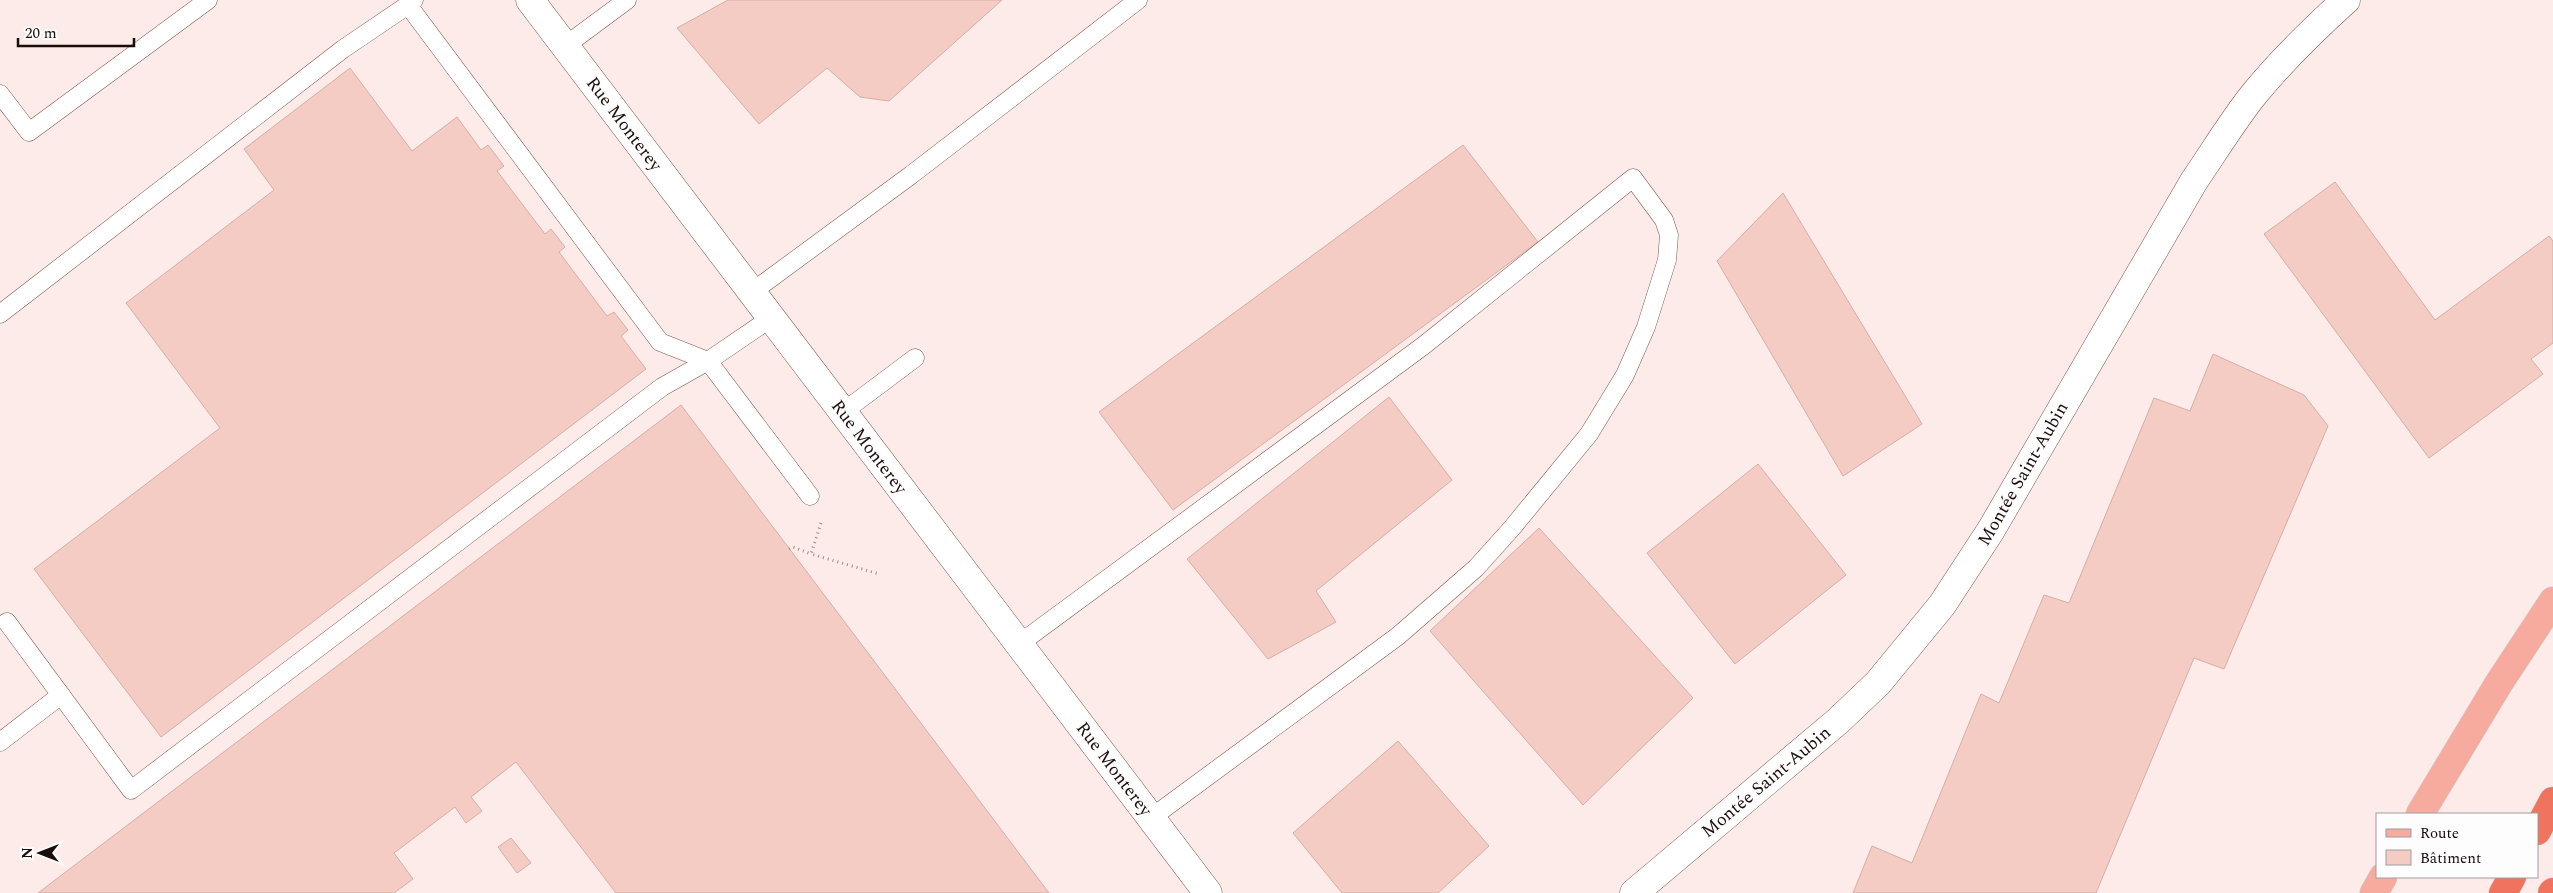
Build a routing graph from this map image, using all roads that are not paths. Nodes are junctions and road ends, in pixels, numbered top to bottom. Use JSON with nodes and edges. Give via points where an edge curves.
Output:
{"nodes":[{"id":1,"x":208,"y":0,"type":"edge"},
{"id":2,"x":530,"y":0,"type":"edge"},
{"id":3,"x":627,"y":0,"type":"edge"},
{"id":4,"x":1138,"y":0,"type":"edge"},
{"id":5,"x":2346,"y":0,"type":"edge"},
{"id":6,"x":411,"y":2,"type":"edge"},
{"id":7,"x":565,"y":46,"type":"junction"},
{"id":8,"x":0,"y":94,"type":"edge"},
{"id":9,"x":752,"y":292,"type":"junction"},
{"id":10,"x":0,"y":314,"type":"edge"},
{"id":11,"x":771,"y":318,"type":"junction"},
{"id":12,"x":915,"y":358,"type":"dead end"},
{"id":13,"x":708,"y":361,"type":"junction"},
{"id":14,"x":843,"y":412,"type":"junction"},
{"id":15,"x":810,"y":496,"type":"dead end"},
{"id":16,"x":2553,"y":600,"type":"edge"},
{"id":17,"x":7,"y":622,"type":"dead end"},
{"id":18,"x":1019,"y":644,"type":"junction"},
{"id":19,"x":61,"y":695,"type":"junction"},
{"id":20,"x":0,"y":742,"type":"edge"},
{"id":21,"x":2553,"y":801,"type":"edge"},
{"id":22,"x":2421,"y":813,"type":"edge"},
{"id":23,"x":1150,"y":818,"type":"junction"},
{"id":24,"x":2538,"y":829,"type":"edge"},
{"id":25,"x":2382,"y":878,"type":"edge"},
{"id":26,"x":2511,"y":878,"type":"edge"},
{"id":27,"x":1208,"y":893,"type":"edge"},
{"id":28,"x":1634,"y":893,"type":"edge"},
{"id":29,"x":2374,"y":893,"type":"edge"},
{"id":30,"x":2503,"y":893,"type":"edge"}],
"edges":[{"from":1,"to":8,"type":"lane","via":[[30,132]]},
{"from":2,"to":7,"type":"street","name":"Rue Monterey"},
{"from":3,"to":7,"type":"lane"},
{"from":4,"to":9,"type":"lane","via":[[911,175]]},
{"from":5,"to":28,"type":"street","name":"Montée Saint-Aubin","via":[[2291,53],[2226,133],[2194,181],[1972,562],[1942,605],[1878,683],[1838,721]]},
{"from":6,"to":10,"type":"lane","via":[[343,49]]},
{"from":6,"to":13,"type":"lane","via":[[660,342]]},
{"from":7,"to":9,"type":"street","name":"Rue Monterey"},
{"from":9,"to":11,"type":"street","name":"Rue Monterey"},
{"from":11,"to":13,"type":"lane"},
{"from":11,"to":14,"type":"street","name":"Rue Monterey"},
{"from":12,"to":14,"type":"lane"},
{"from":13,"to":15,"type":"lane"},
{"from":13,"to":19,"type":"lane","via":[[662,387],[131,790]]},
{"from":14,"to":18,"type":"street","name":"Rue Monterey"},
{"from":16,"to":22,"type":"main road"},
{"from":17,"to":19,"type":"lane"},
{"from":18,"to":23,"type":"street","name":"Rue Monterey"},
{"from":18,"to":23,"type":"lane","via":[[1423,346],[1633,178],[1648,197],[1664,220],[1669,236],[1667,260],[1646,327],[1625,375],[1589,434],[1512,528],[1469,574],[1398,636]]},
{"from":19,"to":20,"type":"lane"},
{"from":21,"to":24,"type":"highway"},
{"from":23,"to":27,"type":"street","name":"Rue Monterey"},
{"from":25,"to":29,"type":"main road"},
{"from":26,"to":30,"type":"highway"}]}
